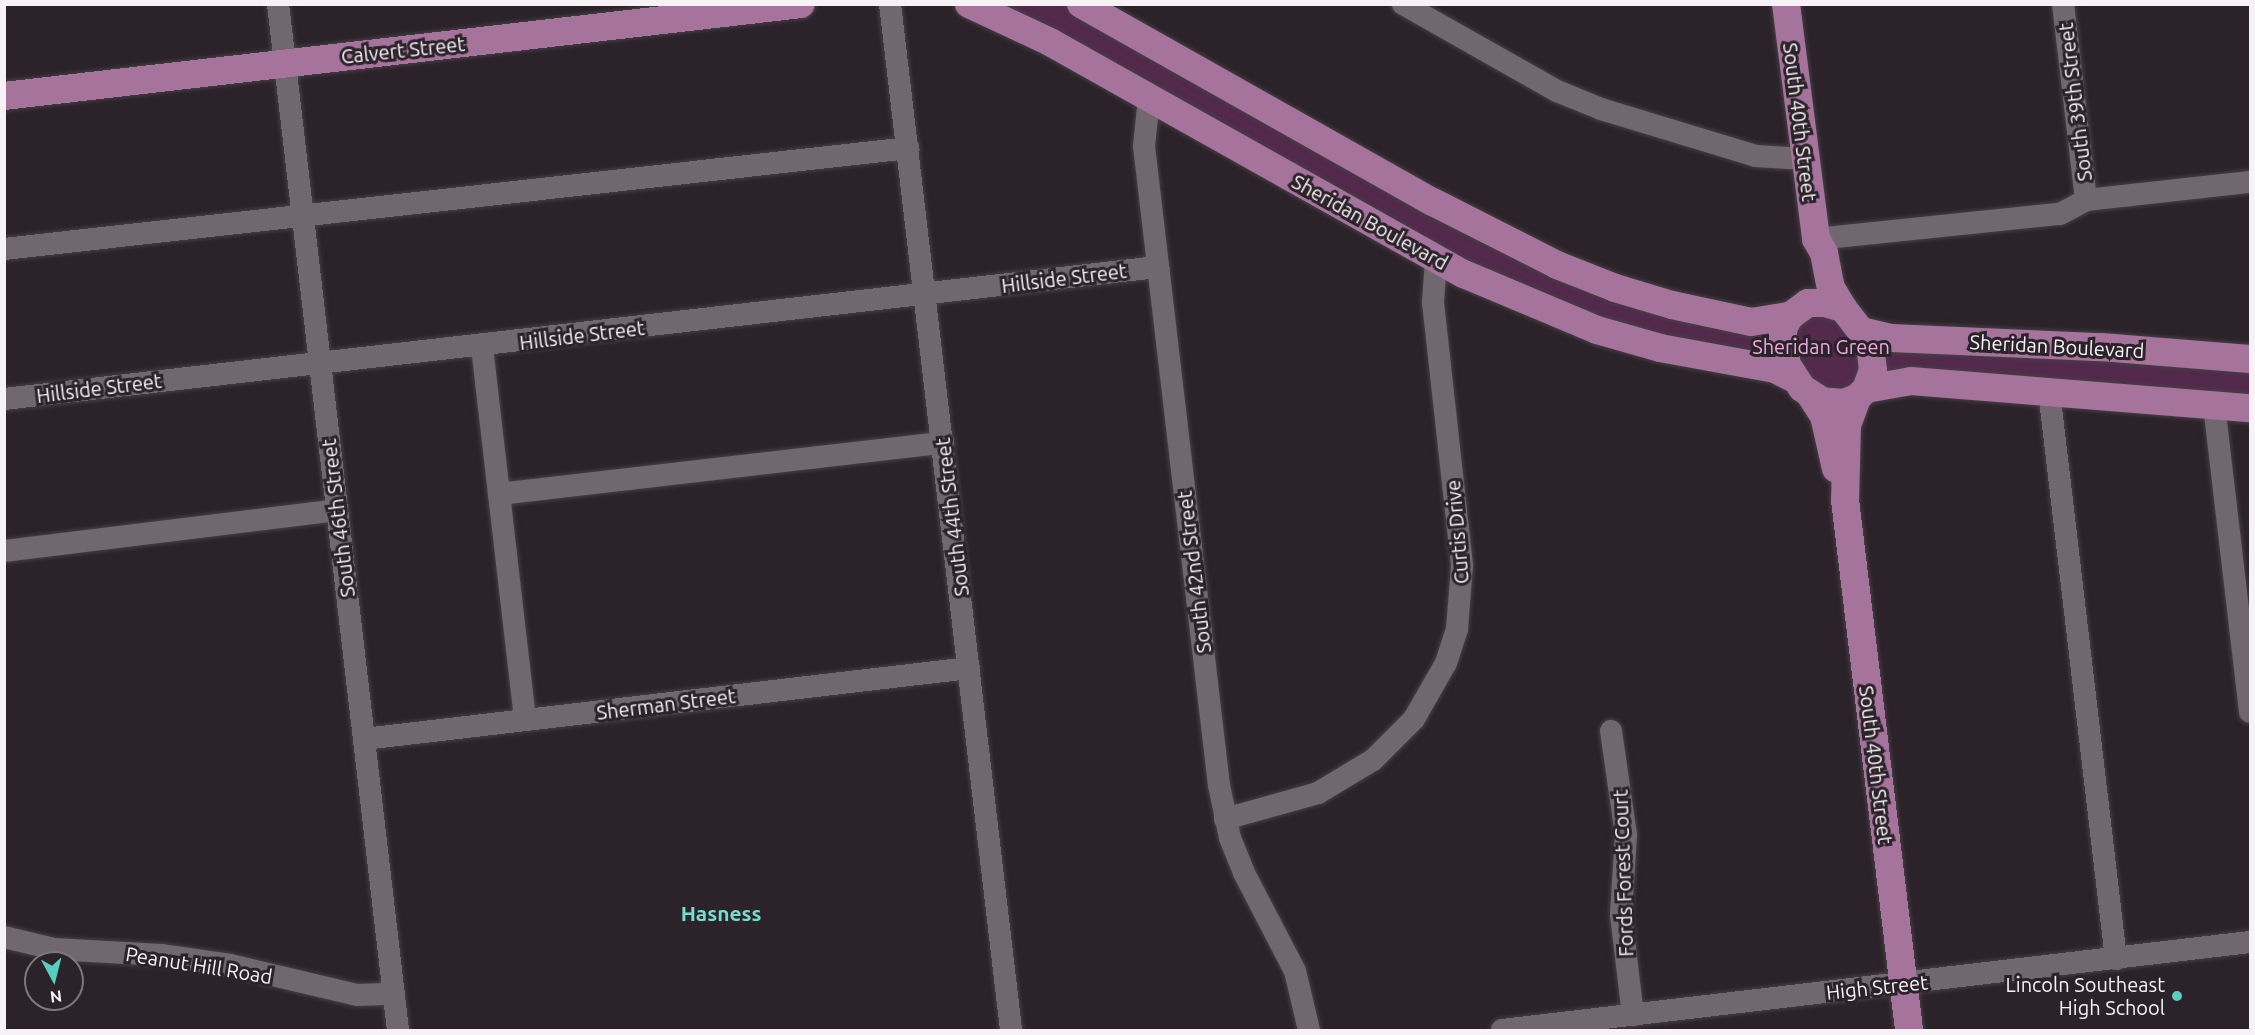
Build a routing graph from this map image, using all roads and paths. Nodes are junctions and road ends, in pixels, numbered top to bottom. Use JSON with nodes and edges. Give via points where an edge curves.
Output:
{"nodes":[{"id":1,"x":278,"y":4,"type":"edge"},
{"id":2,"x":801,"y":4,"type":"edge"},
{"id":3,"x":890,"y":4,"type":"edge"},
{"id":4,"x":969,"y":4,"type":"edge"},
{"id":5,"x":1081,"y":4,"type":"edge"},
{"id":6,"x":1404,"y":4,"type":"edge"},
{"id":7,"x":1786,"y":4,"type":"edge"},
{"id":8,"x":2063,"y":4,"type":"edge"},
{"id":9,"x":285,"y":63,"type":"junction"},
{"id":10,"x":4,"y":96,"type":"edge"},
{"id":11,"x":1149,"y":98,"type":"junction"},
{"id":12,"x":908,"y":148,"type":"junction"},
{"id":13,"x":1804,"y":159,"type":"junction"},
{"id":14,"x":2250,"y":182,"type":"edge"},
{"id":15,"x":2086,"y":200,"type":"junction"},
{"id":16,"x":303,"y":215,"type":"junction"},
{"id":17,"x":1815,"y":239,"type":"junction"},
{"id":18,"x":4,"y":249,"type":"edge"},
{"id":19,"x":1436,"y":261,"type":"junction"},
{"id":20,"x":1158,"y":267,"type":"junction"},
{"id":21,"x":926,"y":294,"type":"junction"},
{"id":22,"x":1843,"y":308,"type":"junction"},
{"id":23,"x":1794,"y":312,"type":"junction"},
{"id":24,"x":1865,"y":332,"type":"junction"},
{"id":25,"x":482,"y":347,"type":"junction"},
{"id":26,"x":2250,"y":359,"type":"edge"},
{"id":27,"x":320,"y":363,"type":"junction"},
{"id":28,"x":1803,"y":388,"type":"junction"},
{"id":29,"x":2049,"y":391,"type":"junction"},
{"id":30,"x":1861,"y":394,"type":"junction"},
{"id":31,"x":4,"y":399,"type":"edge"},
{"id":32,"x":2214,"y":405,"type":"junction"},
{"id":33,"x":2250,"y":408,"type":"edge"},
{"id":34,"x":943,"y":443,"type":"junction"},
{"id":35,"x":498,"y":494,"type":"junction"},
{"id":36,"x":1845,"y":500,"type":"junction"},
{"id":37,"x":336,"y":510,"type":"junction"},
{"id":38,"x":4,"y":551,"type":"edge"},
{"id":39,"x":969,"y":668,"type":"junction"},
{"id":40,"x":2250,"y":712,"type":"edge"},
{"id":41,"x":525,"y":720,"type":"junction"},
{"id":42,"x":1611,"y":731,"type":"dead end"},
{"id":43,"x":364,"y":739,"type":"junction"},
{"id":44,"x":1225,"y":819,"type":"junction"},
{"id":45,"x":4,"y":938,"type":"edge"},
{"id":46,"x":2250,"y":942,"type":"edge"},
{"id":47,"x":2116,"y":959,"type":"junction"},
{"id":48,"x":1904,"y":984,"type":"junction"},
{"id":49,"x":394,"y":994,"type":"junction"},
{"id":50,"x":1633,"y":1015,"type":"junction"},
{"id":51,"x":1608,"y":1024,"type":"edge"},
{"id":52,"x":398,"y":1030,"type":"edge"},
{"id":53,"x":1011,"y":1030,"type":"edge"},
{"id":54,"x":1309,"y":1030,"type":"edge"},
{"id":55,"x":1502,"y":1030,"type":"edge"},
{"id":56,"x":1909,"y":1030,"type":"edge"}],
"edges":[{"from":1,"to":9,"type":"street","name":"South 46th Street"},
{"from":2,"to":9,"type":"main road","name":"Calvert Street"},
{"from":3,"to":12,"type":"street","name":"South 44th Street"},
{"from":4,"to":11,"type":"main road","name":"Sheridan Boulevard","via":[[1050,42]]},
{"from":5,"to":23,"type":"main road","via":[[1425,198],[1557,265],[1672,305],[1752,322]]},
{"from":6,"to":13,"type":"street","via":[[1557,91],[1601,109],[1756,156]]},
{"from":7,"to":13,"type":"main road","name":"South 40th Street"},
{"from":8,"to":15,"type":"street","name":"South 39th Street"},
{"from":9,"to":10,"type":"main road","name":"Calvert Street"},
{"from":9,"to":16,"type":"street","name":"South 46th Street"},
{"from":11,"to":19,"type":"main road","name":"Sheridan Boulevard"},
{"from":11,"to":20,"type":"street","name":"South 42nd Street","via":[[1144,146]]},
{"from":12,"to":16,"type":"street"},
{"from":12,"to":21,"type":"street","name":"South 44th Street"},
{"from":13,"to":17,"type":"main road","name":"South 40th Street"},
{"from":14,"to":15,"type":"street"},
{"from":15,"to":17,"type":"street","via":[[2060,214]]},
{"from":16,"to":18,"type":"street"},
{"from":16,"to":27,"type":"street","name":"South 46th Street"},
{"from":17,"to":22,"type":"main road","name":"South 40th Street"},
{"from":17,"to":23,"type":"main road","name":"South 40th Street","via":[[1808,253],[1808,295]]},
{"from":19,"to":28,"type":"main road","name":"Sheridan Boulevard","via":[[1598,330],[1682,352],[1775,369]]},
{"from":19,"to":44,"type":"street","name":"Curtis Drive","via":[[1433,302],[1462,565],[1456,629],[1446,663],[1414,719],[1373,760],[1318,793]]},
{"from":20,"to":21,"type":"street","name":"Hillside Street"},
{"from":20,"to":44,"type":"street","name":"South 42nd Street"},
{"from":21,"to":25,"type":"street","name":"Hillside Street"},
{"from":21,"to":34,"type":"street","name":"South 44th Street"},
{"from":22,"to":23,"type":"main road","via":[[1817,302]]},
{"from":22,"to":24,"type":"main road"},
{"from":23,"to":28,"type":"main road","via":[[1782,340]]},
{"from":24,"to":26,"type":"main road","name":"Sheridan Boulevard","via":[[1891,338],[2102,347]]},
{"from":24,"to":30,"type":"main road","via":[[1874,360]]},
{"from":25,"to":27,"type":"street","name":"Hillside Street"},
{"from":25,"to":35,"type":"street"},
{"from":27,"to":31,"type":"street","name":"Hillside Street"},
{"from":27,"to":37,"type":"street","name":"South 46th Street"},
{"from":28,"to":30,"type":"main road","via":[[1833,403]]},
{"from":28,"to":36,"type":"main road","name":"South 40th Street","via":[[1824,416]]},
{"from":29,"to":30,"type":"main road","via":[[1911,381]]},
{"from":29,"to":32,"type":"main road"},
{"from":29,"to":47,"type":"street"},
{"from":30,"to":36,"type":"main road","name":"South 40th Street","via":[[1848,426]]},
{"from":32,"to":33,"type":"main road"},
{"from":32,"to":40,"type":"street"},
{"from":34,"to":35,"type":"street"},
{"from":34,"to":39,"type":"street","name":"South 44th Street"},
{"from":35,"to":41,"type":"street"},
{"from":36,"to":48,"type":"main road","name":"South 40th Street"},
{"from":37,"to":38,"type":"street"},
{"from":37,"to":43,"type":"street","name":"South 46th Street"},
{"from":39,"to":41,"type":"street","name":"Sherman Street"},
{"from":39,"to":53,"type":"street","name":"South 44th Street"},
{"from":41,"to":43,"type":"street","name":"Sherman Street"},
{"from":42,"to":50,"type":"street","name":"Fords Forest Court","via":[[1626,835],[1621,915]]},
{"from":43,"to":49,"type":"street","name":"South 46th Street"},
{"from":44,"to":54,"type":"street","name":"South 42nd Street","via":[[1244,873],[1295,970]]},
{"from":45,"to":49,"type":"street","name":"Peanut Hill Road","via":[[54,949],[161,955],[230,965],[357,994]]},
{"from":46,"to":47,"type":"street","name":"High Street"},
{"from":47,"to":48,"type":"street","name":"High Street"},
{"from":48,"to":50,"type":"street","name":"High Street"},
{"from":48,"to":56,"type":"main road","name":"South 40th Street"},
{"from":49,"to":52,"type":"street","name":"South 46th Street"},
{"from":50,"to":51,"type":"street","name":"High Street"},
{"from":51,"to":55,"type":"street","name":"High Street"}]}
